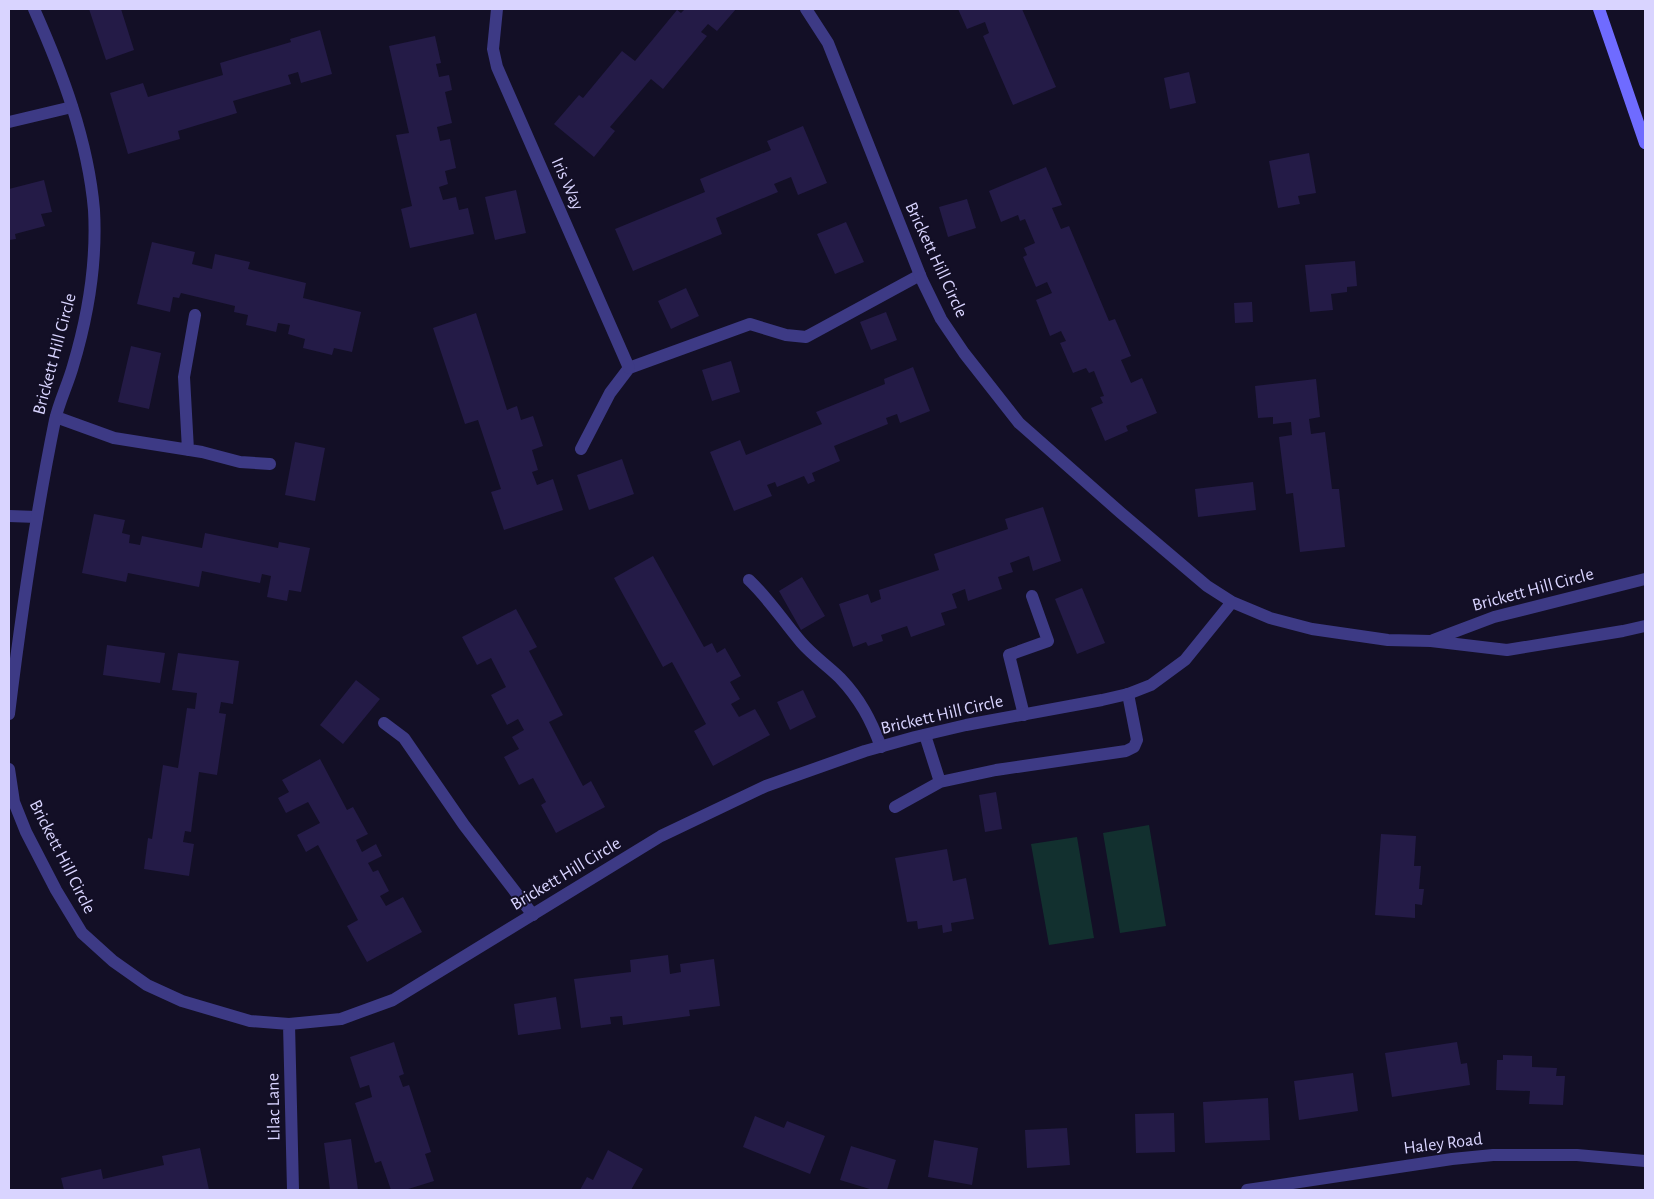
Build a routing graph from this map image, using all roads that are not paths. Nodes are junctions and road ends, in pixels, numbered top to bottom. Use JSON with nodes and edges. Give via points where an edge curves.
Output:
{"nodes":[{"id":1,"x":34,"y":9,"type":"edge"},
{"id":2,"x":497,"y":9,"type":"edge"},
{"id":3,"x":806,"y":9,"type":"edge"},
{"id":4,"x":1599,"y":9,"type":"edge"},
{"id":5,"x":72,"y":107,"type":"junction"},
{"id":6,"x":9,"y":122,"type":"edge"},
{"id":7,"x":1645,"y":143,"type":"edge"},
{"id":8,"x":920,"y":275,"type":"junction"},
{"id":9,"x":195,"y":315,"type":"dead end"},
{"id":10,"x":629,"y":368,"type":"junction"},
{"id":11,"x":56,"y":417,"type":"junction"},
{"id":12,"x":581,"y":449,"type":"dead end"},
{"id":13,"x":188,"y":450,"type":"junction"},
{"id":14,"x":270,"y":464,"type":"dead end"},
{"id":15,"x":9,"y":516,"type":"edge"},
{"id":16,"x":36,"y":517,"type":"junction"},
{"id":17,"x":1645,"y":579,"type":"edge"},
{"id":18,"x":750,"y":580,"type":"dead end"},
{"id":19,"x":1032,"y":596,"type":"dead end"},
{"id":20,"x":1232,"y":602,"type":"junction"},
{"id":21,"x":1645,"y":626,"type":"edge"},
{"id":22,"x":1431,"y":641,"type":"junction"},
{"id":23,"x":1128,"y":694,"type":"junction"},
{"id":24,"x":9,"y":714,"type":"edge"},
{"id":25,"x":1024,"y":715,"type":"junction"},
{"id":26,"x":384,"y":722,"type":"dead end"},
{"id":27,"x":925,"y":735,"type":"junction"},
{"id":28,"x":881,"y":747,"type":"junction"},
{"id":29,"x":9,"y":769,"type":"edge"},
{"id":30,"x":940,"y":782,"type":"junction"},
{"id":31,"x":895,"y":807,"type":"dead end"},
{"id":32,"x":533,"y":915,"type":"junction"},
{"id":33,"x":289,"y":1024,"type":"junction"},
{"id":34,"x":1645,"y":1161,"type":"edge"},
{"id":35,"x":293,"y":1190,"type":"edge"},
{"id":36,"x":1247,"y":1190,"type":"edge"}],
"edges":[{"from":1,"to":5,"type":"street","name":"Brickett Hill Circle"},
{"from":2,"to":10,"type":"street","name":"Iris Way","via":[[493,49],[497,67]]},
{"from":3,"to":8,"type":"street","name":"Brickett Hill Circle","via":[[828,43]]},
{"from":4,"to":7,"type":"main road"},
{"from":5,"to":6,"type":"street"},
{"from":5,"to":11,"type":"street","name":"Brickett Hill Circle","via":[[94,209],[94,253],[90,296],[73,366]]},
{"from":8,"to":10,"type":"street","via":[[806,337],[786,335],[750,324]]},
{"from":8,"to":20,"type":"street","name":"Brickett Hill Circle","via":[[941,319],[964,354],[1019,423],[1182,566]]},
{"from":9,"to":13,"type":"street","via":[[184,377]]},
{"from":10,"to":12,"type":"street","via":[[610,393]]},
{"from":11,"to":13,"type":"street","via":[[114,438]]},
{"from":11,"to":16,"type":"street","name":"Brickett Hill Circle"},
{"from":13,"to":14,"type":"street","via":[[240,462]]},
{"from":15,"to":16,"type":"street"},
{"from":16,"to":24,"type":"street","name":"Brickett Hill Circle"},
{"from":17,"to":22,"type":"street","name":"Brickett Hill Circle","via":[[1494,617]]},
{"from":18,"to":28,"type":"street","via":[[783,616],[800,642],[840,677],[859,699]]},
{"from":19,"to":25,"type":"street","via":[[1048,641],[1009,655]]},
{"from":20,"to":22,"type":"street","name":"Brickett Hill Circle","via":[[1270,618],[1312,629],[1388,640]]},
{"from":20,"to":23,"type":"street","name":"Brickett Hill Circle","via":[[1185,660],[1151,685]]},
{"from":21,"to":22,"type":"street","name":"Brickett Hill Circle","via":[[1507,650]]},
{"from":23,"to":25,"type":"street","name":"Brickett Hill Circle"},
{"from":23,"to":30,"type":"street","via":[[1137,740],[1134,747],[1126,751],[996,770]]},
{"from":25,"to":27,"type":"street","name":"Brickett Hill Circle"},
{"from":26,"to":32,"type":"street","via":[[404,738],[464,825]]},
{"from":27,"to":28,"type":"street","name":"Brickett Hill Circle"},
{"from":27,"to":30,"type":"street"},
{"from":28,"to":32,"type":"street","name":"Brickett Hill Circle","via":[[766,786],[701,815]]},
{"from":29,"to":33,"type":"street","name":"Brickett Hill Circle","via":[[14,802],[26,832],[82,933],[100,950],[146,984],[182,1001],[250,1021]]},
{"from":30,"to":31,"type":"street"},
{"from":32,"to":33,"type":"street","name":"Brickett Hill Circle","via":[[392,1000],[341,1019]]},
{"from":33,"to":35,"type":"street","name":"Lilac Lane"},
{"from":34,"to":36,"type":"street","name":"Haley Road","via":[[1577,1155],[1493,1155]]}]}
